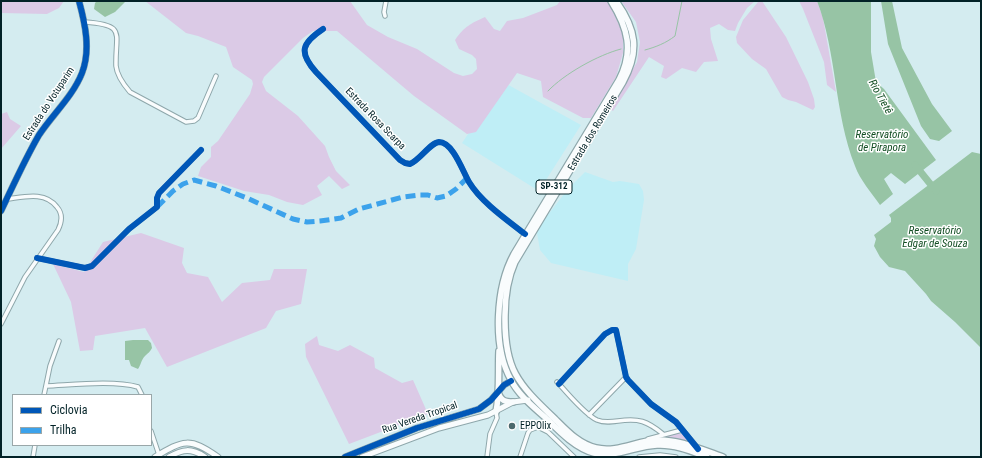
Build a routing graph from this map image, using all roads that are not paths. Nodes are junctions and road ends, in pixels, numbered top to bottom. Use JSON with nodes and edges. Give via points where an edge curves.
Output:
{"nodes":[{"id":1,"x":79,"y":1,"type":"edge"},
{"id":2,"x":386,"y":1,"type":"edge"},
{"id":3,"x":611,"y":1,"type":"edge"},
{"id":4,"x":616,"y":1,"type":"edge"},
{"id":5,"x":385,"y":16,"type":"dead end"},
{"id":6,"x":85,"y":22,"type":"junction"},
{"id":7,"x":323,"y":29,"type":"dead end"},
{"id":8,"x":216,"y":76,"type":"dead end"},
{"id":9,"x":201,"y":150,"type":"dead end"},
{"id":10,"x":10,"y":193,"type":"junction"},
{"id":11,"x":20,"y":198,"type":"junction"},
{"id":12,"x":7,"y":199,"type":"junction"},
{"id":13,"x":1,"y":211,"type":"edge"},
{"id":14,"x":525,"y":234,"type":"junction"},
{"id":15,"x":37,"y":258,"type":"junction"},
{"id":16,"x":1,"y":324,"type":"edge"},
{"id":17,"x":59,"y":341,"type":"dead end"},
{"id":18,"x":500,"y":341,"type":"junction"},
{"id":19,"x":626,"y":377,"type":"junction"},
{"id":20,"x":511,"y":381,"type":"junction"},
{"id":21,"x":46,"y":386,"type":"junction"},
{"id":22,"x":498,"y":392,"type":"junction"},
{"id":23,"x":44,"y":394,"type":"edge"},
{"id":24,"x":141,"y":394,"type":"edge"},
{"id":25,"x":529,"y":398,"type":"junction"},
{"id":26,"x":513,"y":402,"type":"junction"},
{"id":27,"x":496,"y":412,"type":"junction"},
{"id":28,"x":589,"y":415,"type":"junction"},
{"id":29,"x":682,"y":430,"type":"junction"},
{"id":30,"x":663,"y":434,"type":"junction"},
{"id":31,"x":152,"y":435,"type":"edge"},
{"id":32,"x":642,"y":442,"type":"junction"},
{"id":33,"x":35,"y":446,"type":"edge"},
{"id":34,"x":698,"y":449,"type":"junction"},
{"id":35,"x":157,"y":456,"type":"edge"},
{"id":36,"x":33,"y":457,"type":"edge"},
{"id":37,"x":169,"y":457,"type":"edge"},
{"id":38,"x":206,"y":457,"type":"edge"},
{"id":39,"x":218,"y":457,"type":"edge"},
{"id":40,"x":345,"y":457,"type":"edge"},
{"id":41,"x":362,"y":457,"type":"edge"},
{"id":42,"x":487,"y":457,"type":"edge"},
{"id":43,"x":520,"y":457,"type":"edge"},
{"id":44,"x":574,"y":457,"type":"edge"},
{"id":45,"x":639,"y":457,"type":"edge"},
{"id":46,"x":676,"y":457,"type":"edge"},
{"id":47,"x":707,"y":457,"type":"edge"},
{"id":48,"x":723,"y":457,"type":"edge"}],
"edges":[{"from":1,"to":6,"type":"street","name":"Estrada do Votuparim"},
{"from":2,"to":5,"type":"street"},
{"from":3,"to":14,"type":"main road","name":"Estrada dos Romeiros","number":"SP-312","via":[[622,19],[627,37],[628,54],[625,67]]},
{"from":4,"to":25,"type":"main road","name":"Estrada dos Romeiros","number":"SP-312","via":[[627,16],[632,29],[634,55],[630,69],[518,257],[508,282],[504,331],[507,352],[514,372]]},
{"from":6,"to":8,"type":"street","via":[[105,24],[116,32],[116,66],[130,92],[186,122],[198,118]]},
{"from":6,"to":10,"type":"street","name":"Estrada do Votuparim","via":[[86,61],[82,74],[39,136]]},
{"from":7,"to":14,"type":"street","name":"Estrada Rosa Scarpa","via":[[305,48],[307,61],[400,160],[410,164],[434,144],[447,144],[470,185]]},
{"from":9,"to":15,"type":"street","via":[[159,193],[157,207],[129,229],[92,266],[85,268]]},
{"from":10,"to":11,"type":"street"},
{"from":10,"to":12,"type":"street","name":"Estrada do Votuparim"},
{"from":11,"to":12,"type":"street"},
{"from":11,"to":15,"type":"street","via":[[47,198],[61,212],[62,222],[58,230]]},
{"from":12,"to":13,"type":"street","name":"Estrada do Votuparim"},
{"from":14,"to":18,"type":"main road","name":"Estrada dos Romeiros","number":"SP-312","via":[[510,260],[503,281],[500,300]]},
{"from":15,"to":16,"type":"street","via":[[17,290]]},
{"from":17,"to":21,"type":"street"},
{"from":18,"to":20,"type":"main road","name":"Estrada dos Romeiros","number":"SP-312","via":[[504,364]]},
{"from":18,"to":22,"type":"main road"},
{"from":19,"to":28,"type":"street"},
{"from":19,"to":28,"type":"street","via":[[615,330],[605,334],[558,383]]},
{"from":19,"to":29,"type":"street","via":[[651,404],[673,419]]},
{"from":20,"to":22,"type":"street","name":"Rua Vereda Tropical"},
{"from":20,"to":25,"type":"main road","name":"Estrada dos Romeiros","number":"SP-312","via":[[520,393]]},
{"from":21,"to":23,"type":"street"},
{"from":21,"to":24,"type":"street","via":[[128,386],[138,388]]},
{"from":22,"to":26,"type":"main road","via":[[505,402]]},
{"from":22,"to":27,"type":"main road"},
{"from":22,"to":40,"type":"street","name":"Rua Vereda Tropical","via":[[479,409],[410,431]]},
{"from":25,"to":26,"type":"street"},
{"from":25,"to":32,"type":"main road","name":"Estrada dos Romeiros","number":"SP-312","via":[[586,444],[601,449],[612,449]]},
{"from":25,"to":47,"type":"main road","name":"Estrada dos Romeiros","number":"SP-312","via":[[568,439],[589,452],[612,454],[662,445]]},
{"from":26,"to":27,"type":"street","name":"Rua Vereda Tropical"},
{"from":27,"to":41,"type":"street","name":"Rua Vereda Tropical","via":[[440,428]]},
{"from":27,"to":42,"type":"street","via":[[497,418],[490,434]]},
{"from":28,"to":30,"type":"street","via":[[601,421],[646,422]]},
{"from":29,"to":30,"type":"street"},
{"from":29,"to":34,"type":"street"},
{"from":30,"to":32,"type":"street"},
{"from":31,"to":35,"type":"street"},
{"from":32,"to":34,"type":"main road","name":"Estrada dos Romeiros","number":"SP-312","via":[[670,440]]},
{"from":33,"to":36,"type":"street"},
{"from":34,"to":48,"type":"main road","name":"Estrada dos Romeiros","number":"SP-312"},
{"from":35,"to":39,"type":"street","via":[[175,445],[188,443],[200,446]]},
{"from":37,"to":38,"type":"street","via":[[188,450]]},
{"from":43,"to":44,"type":"street","via":[[528,433],[538,427],[548,432]]},
{"from":45,"to":46,"type":"street"}]}
